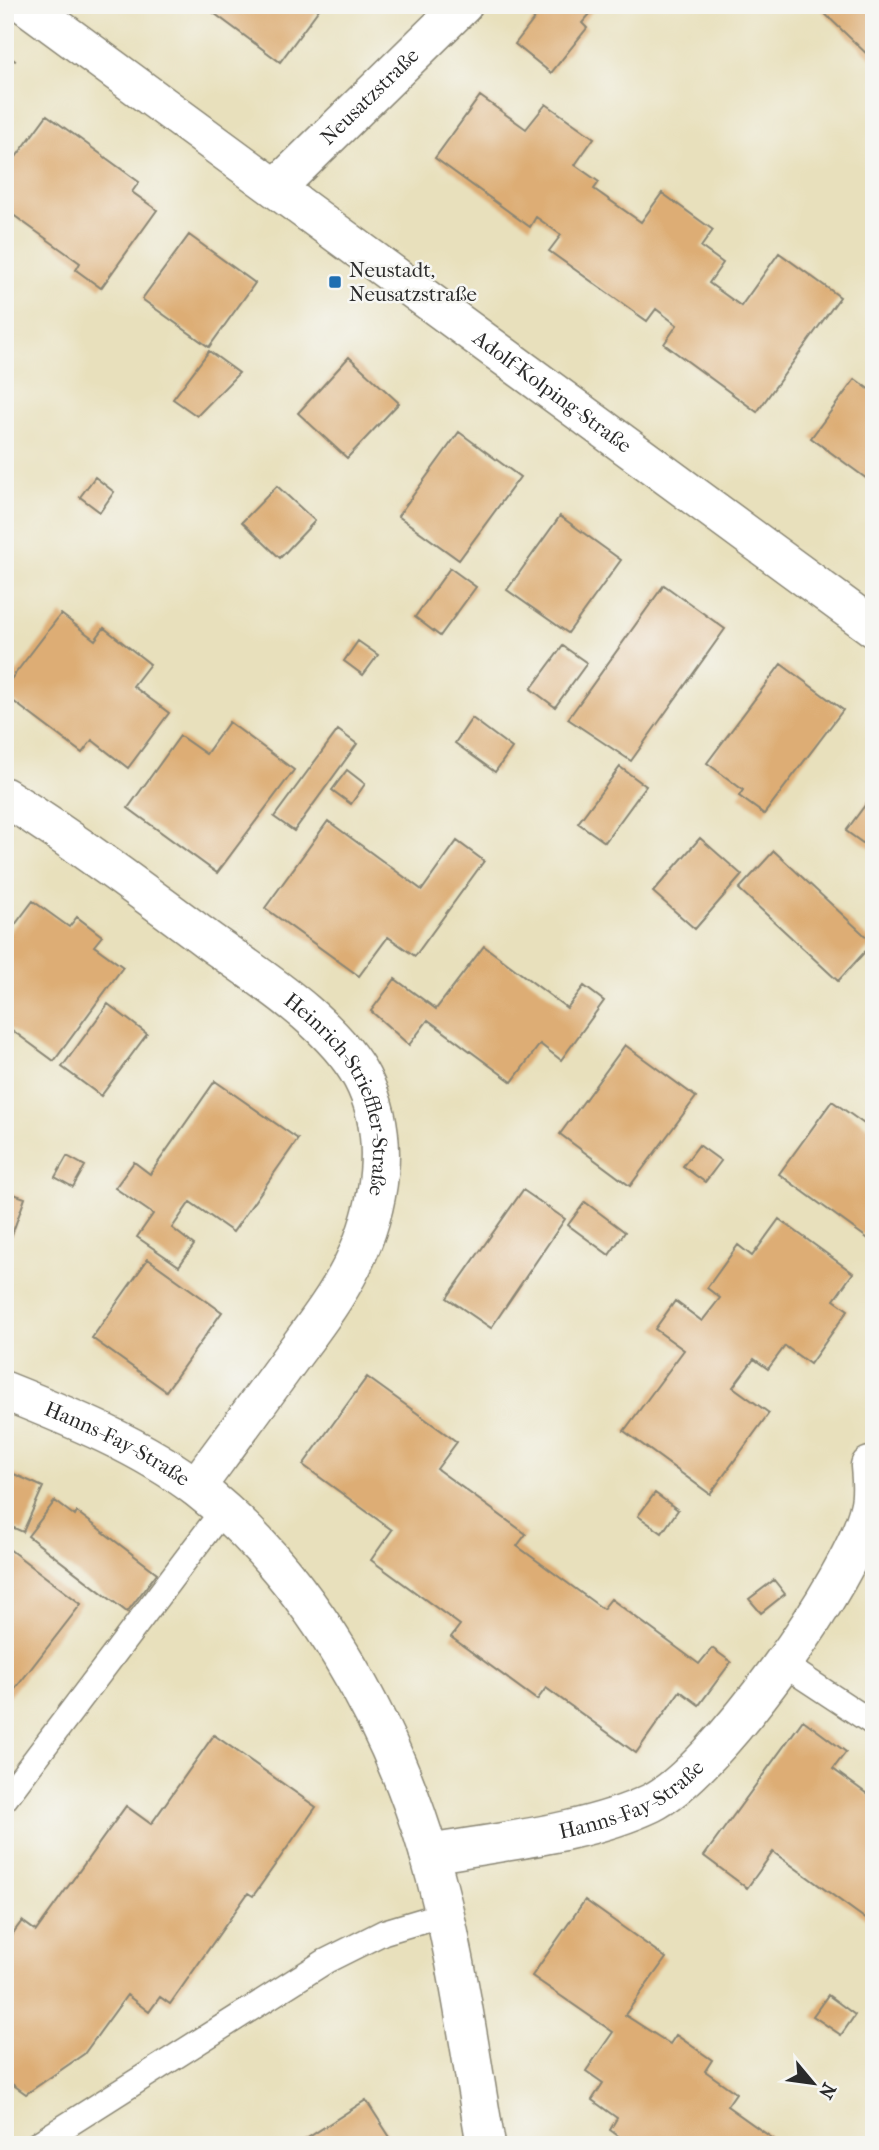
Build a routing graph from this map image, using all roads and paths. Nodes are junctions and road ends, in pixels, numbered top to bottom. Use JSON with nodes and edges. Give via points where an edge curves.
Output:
{"nodes":[{"id":1,"x":26,"y":5,"type":"edge"},
{"id":2,"x":463,"y":5,"type":"edge"},
{"id":3,"x":276,"y":187,"type":"junction"},
{"id":4,"x":874,"y":628,"type":"edge"},
{"id":5,"x":5,"y":797,"type":"edge"},
{"id":6,"x":5,"y":1391,"type":"edge"},
{"id":7,"x":870,"y":1466,"type":"dead end"},
{"id":8,"x":209,"y":1499,"type":"junction"},
{"id":9,"x":783,"y":1664,"type":"junction"},
{"id":10,"x":874,"y":1724,"type":"edge"},
{"id":11,"x":5,"y":1799,"type":"edge"},
{"id":12,"x":429,"y":1854,"type":"junction"},
{"id":13,"x":444,"y":1914,"type":"junction"},
{"id":14,"x":36,"y":2145,"type":"edge"},
{"id":15,"x":486,"y":2145,"type":"edge"}],
"edges":[{"from":1,"to":3,"type":"street","name":"Adolf-Kolping-Straße"},
{"from":2,"to":3,"type":"street","name":"Neusatzstraße"},
{"from":3,"to":4,"type":"street","name":"Adolf-Kolping-Straße"},
{"from":5,"to":8,"type":"street","name":"Heinrich-Strieffler-Straße","via":[[104,863],[269,985],[337,1042],[362,1078],[378,1123],[381,1167],[370,1220],[352,1266]]},
{"from":6,"to":8,"type":"street","name":"Hanns-Fay-Straße","via":[[90,1428]]},
{"from":7,"to":9,"type":"street","name":"Hanns-Fay-Straße","via":[[869,1510],[852,1552]]},
{"from":8,"to":11,"type":"lane"},
{"from":8,"to":12,"type":"street","name":"Hanns-Fay-Straße","via":[[249,1534],[332,1642],[363,1693]]},
{"from":9,"to":10,"type":"lane"},
{"from":9,"to":12,"type":"street","name":"Hanns-Fay-Straße","via":[[693,1774],[654,1801],[612,1820]]},
{"from":12,"to":13,"type":"street","name":"Hanns-Fay-Straße"},
{"from":13,"to":14,"type":"lane","via":[[384,1932],[326,1961]]},
{"from":13,"to":15,"type":"street","name":"Hanns-Fay-Straße"}]}
